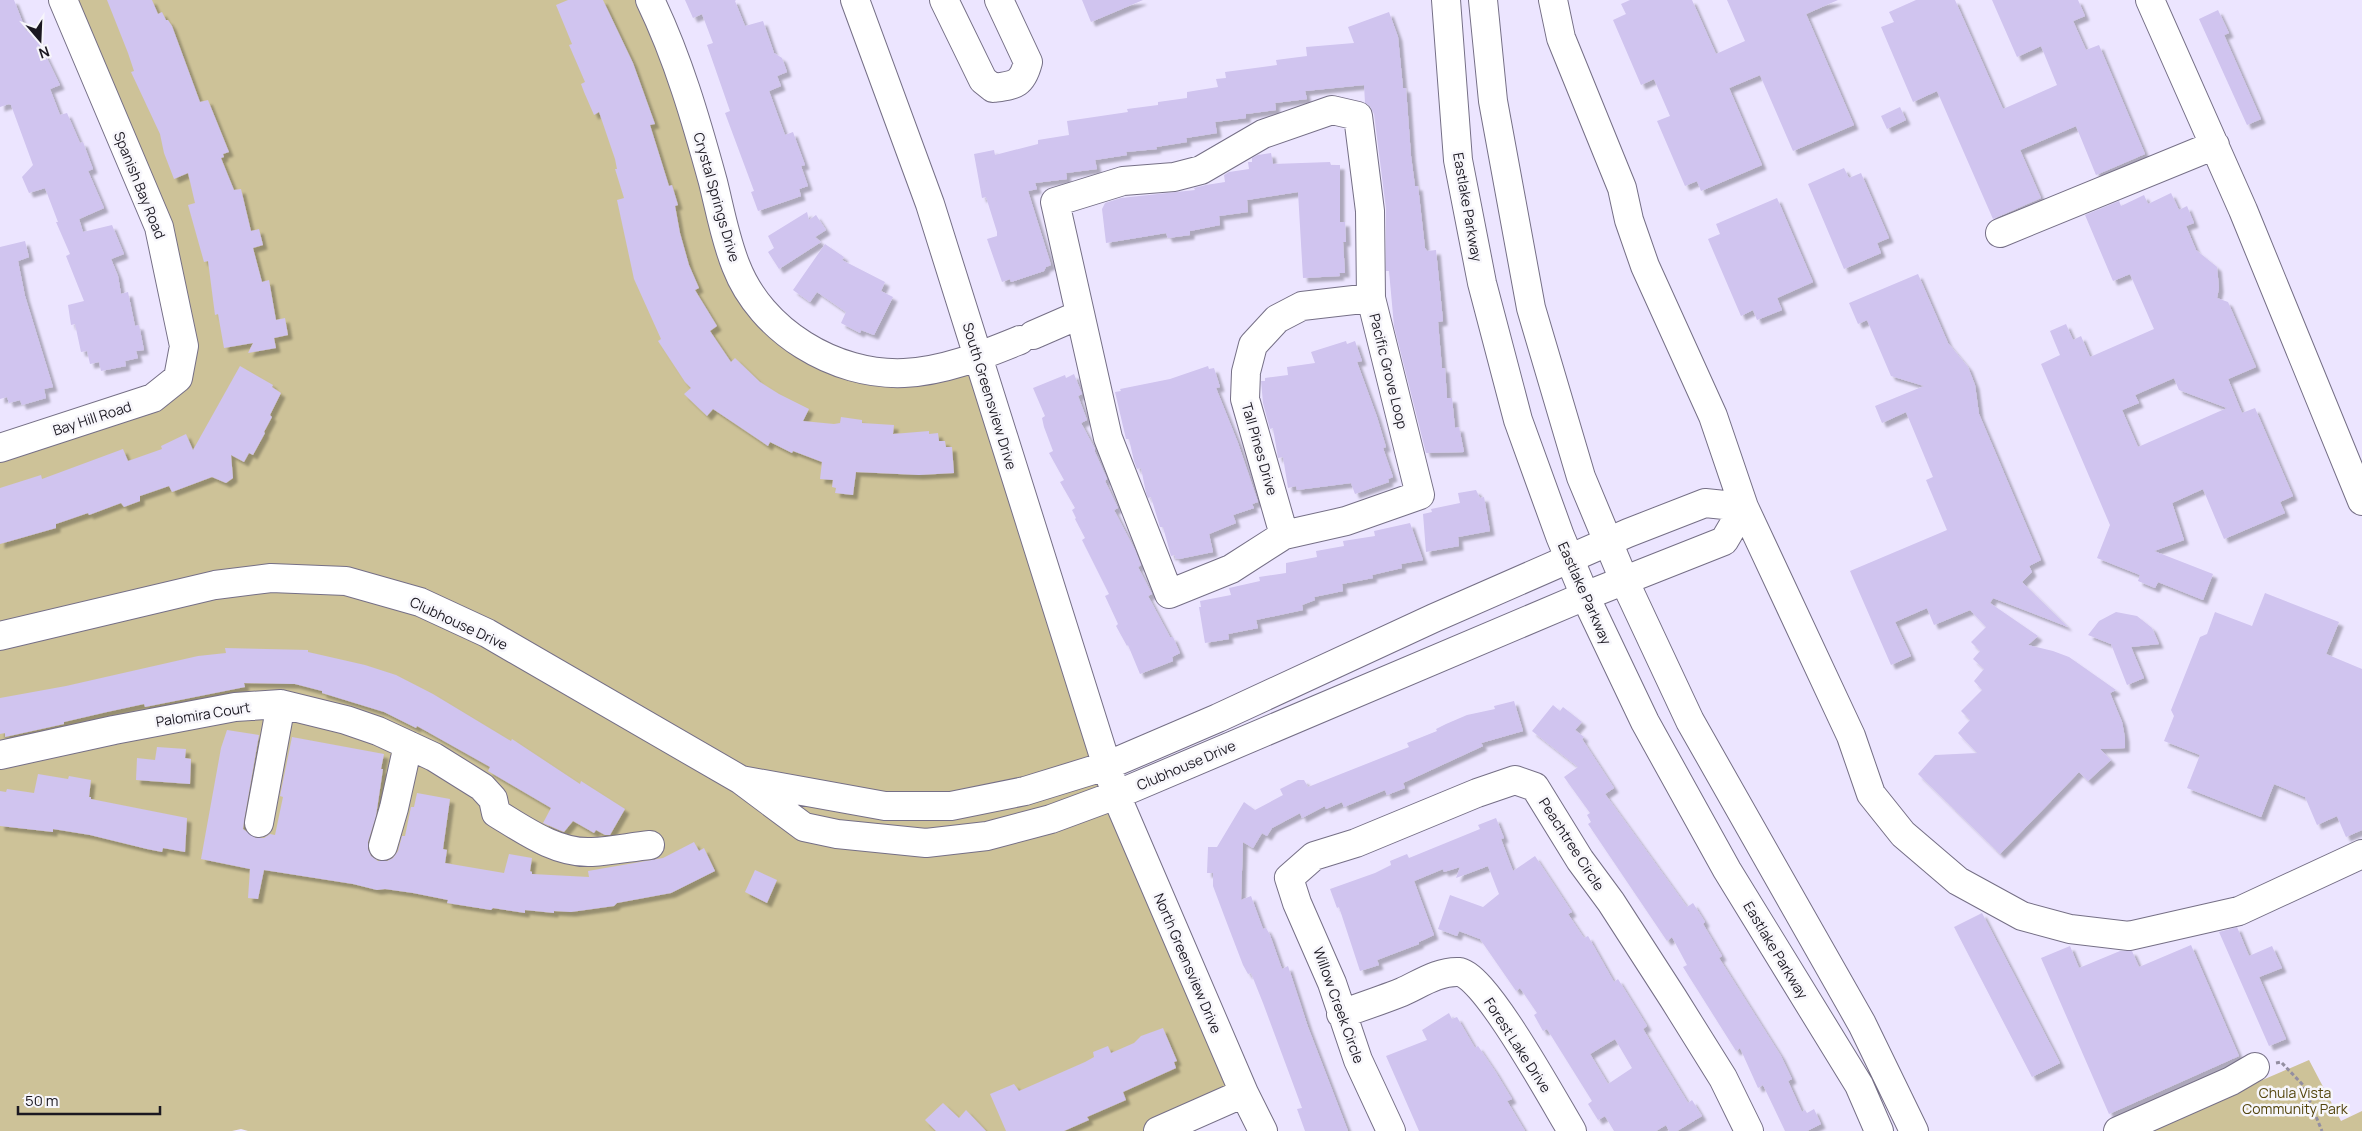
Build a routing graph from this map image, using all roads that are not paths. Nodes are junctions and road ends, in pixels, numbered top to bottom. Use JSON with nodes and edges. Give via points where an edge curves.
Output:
{"nodes":[{"id":1,"x":63,"y":0,"type":"edge"},
{"id":2,"x":650,"y":0,"type":"edge"},
{"id":3,"x":855,"y":0,"type":"edge"},
{"id":4,"x":944,"y":0,"type":"edge"},
{"id":5,"x":999,"y":0,"type":"edge"},
{"id":6,"x":1446,"y":0,"type":"edge"},
{"id":7,"x":1483,"y":0,"type":"edge"},
{"id":8,"x":1553,"y":0,"type":"edge"},
{"id":9,"x":2150,"y":0,"type":"edge"},
{"id":10,"x":2214,"y":145,"type":"junction"},
{"id":11,"x":2000,"y":233,"type":"dead end"},
{"id":12,"x":1371,"y":298,"type":"junction"},
{"id":13,"x":1079,"y":315,"type":"junction"},
{"id":14,"x":978,"y":358,"type":"junction"},
{"id":15,"x":178,"y":378,"type":"joint"},
{"id":16,"x":0,"y":448,"type":"edge"},
{"id":17,"x":2362,"y":501,"type":"edge"},
{"id":18,"x":1744,"y":507,"type":"junction"},
{"id":19,"x":1284,"y":535,"type":"junction"},
{"id":20,"x":1608,"y":543,"type":"junction"},
{"id":21,"x":1570,"y":559,"type":"junction"},
{"id":22,"x":1624,"y":580,"type":"junction"},
{"id":23,"x":1585,"y":596,"type":"junction"},
{"id":24,"x":0,"y":636,"type":"edge"},
{"id":25,"x":281,"y":704,"type":"junction"},
{"id":26,"x":408,"y":745,"type":"junction"},
{"id":27,"x":0,"y":755,"type":"edge"},
{"id":28,"x":1106,"y":766,"type":"junction"},
{"id":29,"x":741,"y":780,"type":"junction"},
{"id":30,"x":1116,"y":794,"type":"junction"},
{"id":31,"x":259,"y":823,"type":"dead end"},
{"id":32,"x":650,"y":845,"type":"dead end"},
{"id":33,"x":383,"y":846,"type":"dead end"},
{"id":34,"x":2362,"y":854,"type":"edge"},
{"id":35,"x":1289,"y":878,"type":"joint"},
{"id":36,"x":1341,"y":1014,"type":"junction"},
{"id":37,"x":2256,"y":1067,"type":"road end"},
{"id":38,"x":1244,"y":1093,"type":"junction"},
{"id":39,"x":1158,"y":1131,"type":"edge"},
{"id":40,"x":1262,"y":1131,"type":"edge"},
{"id":41,"x":1390,"y":1131,"type":"edge"},
{"id":42,"x":1572,"y":1131,"type":"edge"},
{"id":43,"x":1749,"y":1131,"type":"edge"},
{"id":44,"x":1879,"y":1131,"type":"edge"},
{"id":45,"x":1914,"y":1131,"type":"edge"},
{"id":46,"x":2118,"y":1131,"type":"edge"}],
"edges":[{"from":1,"to":15,"type":"street","name":"Spanish Bay Road","via":[[159,227],[184,346]]},
{"from":2,"to":14,"type":"street","name":"Crystal Springs Drive","via":[[688,95],[736,267],[754,298],[781,329],[832,360],[887,373],[926,371]]},
{"from":3,"to":14,"type":"street","name":"South Greensview Drive","via":[[930,204]]},
{"from":4,"to":5,"type":"street","via":[[983,80],[993,88],[1013,85],[1024,77],[1028,62]]},
{"from":6,"to":21,"type":"street","name":"Eastlake Parkway","via":[[1458,160],[1482,284],[1518,420]]},
{"from":7,"to":20,"type":"street","via":[[1493,101],[1531,308],[1581,476]]},
{"from":8,"to":18,"type":"street","via":[[1561,38],[1622,188],[1645,266],[1713,416]]},
{"from":9,"to":10,"type":"street"},
{"from":10,"to":11,"type":"street"},
{"from":10,"to":17,"type":"street","via":[[2303,352]]},
{"from":12,"to":13,"type":"street","name":"Pacific Grove Loop","via":[[1370,212],[1358,116],[1332,110],[1263,134],[1201,170],[1174,177],[1123,181],[1055,202]]},
{"from":12,"to":19,"type":"street","name":"Tall Pines Drive","via":[[1302,306],[1276,320],[1254,345],[1246,372],[1245,399]]},
{"from":12,"to":19,"type":"street","name":"Pacific Grove Loop","via":[[1420,495],[1346,521]]},
{"from":13,"to":14,"type":"street"},
{"from":13,"to":19,"type":"street","name":"Pacific Grove Loop","via":[[1108,438],[1168,594],[1231,569]]},
{"from":14,"to":28,"type":"street","name":"South Greensview Drive"},
{"from":15,"to":16,"type":"street","name":"Bay Hill Road","via":[[153,398]]},
{"from":18,"to":20,"type":"street","name":"Clubhouse Drive","via":[[1705,502]]},
{"from":18,"to":22,"type":"street","name":"Clubhouse Drive","via":[[1724,541]]},
{"from":18,"to":34,"type":"street","via":[[1851,736],[1871,794],[1903,834],[1958,881],[2022,916],[2070,928],[2129,936],[2231,914]]},
{"from":20,"to":21,"type":"street","name":"Clubhouse Drive"},
{"from":20,"to":22,"type":"street"},
{"from":21,"to":23,"type":"street","name":"Eastlake Parkway"},
{"from":21,"to":28,"type":"street","name":"Clubhouse Drive"},
{"from":22,"to":23,"type":"street","name":"Clubhouse Drive"},
{"from":22,"to":45,"type":"street","via":[[1690,721],[1862,1024]]},
{"from":23,"to":30,"type":"street","name":"Clubhouse Drive"},
{"from":23,"to":44,"type":"street","name":"Eastlake Parkway","via":[[1645,722],[1727,870],[1858,1085]]},
{"from":24,"to":29,"type":"street","name":"Clubhouse Drive","via":[[215,585],[271,578],[346,581],[420,602],[487,633]]},
{"from":25,"to":26,"type":"street","name":"Palomira Court","via":[[346,720]]},
{"from":25,"to":27,"type":"street","name":"Palomira Court","via":[[235,707]]},
{"from":25,"to":31,"type":"street"},
{"from":26,"to":32,"type":"street","name":"Palomira Court","via":[[482,787],[492,799],[496,813],[531,835],[563,848],[590,852]]},
{"from":26,"to":33,"type":"street"},
{"from":28,"to":29,"type":"street","name":"Clubhouse Drive","via":[[1025,791],[951,806],[885,806]]},
{"from":28,"to":30,"type":"street","name":"South Greensview Drive"},
{"from":29,"to":30,"type":"street","name":"Clubhouse Drive","via":[[804,827],[837,834],[926,843],[987,836],[1051,819]]},
{"from":30,"to":38,"type":"street","name":"North Greensview Drive"},
{"from":35,"to":36,"type":"street","name":"Willow Creek Circle","via":[[1332,983]]},
{"from":35,"to":43,"type":"street","name":"Peachtree Circle","via":[[1314,856],[1477,793],[1515,780],[1535,787],[1723,1078]]},
{"from":36,"to":41,"type":"street","name":"Willow Creek Circle"},
{"from":36,"to":42,"type":"street","name":"Forest Lake Drive","via":[[1441,974],[1461,972],[1474,980],[1502,1015]]},
{"from":37,"to":46,"type":"street"},
{"from":38,"to":39,"type":"street"},
{"from":38,"to":40,"type":"street","name":"North Greensview Drive"}]}
